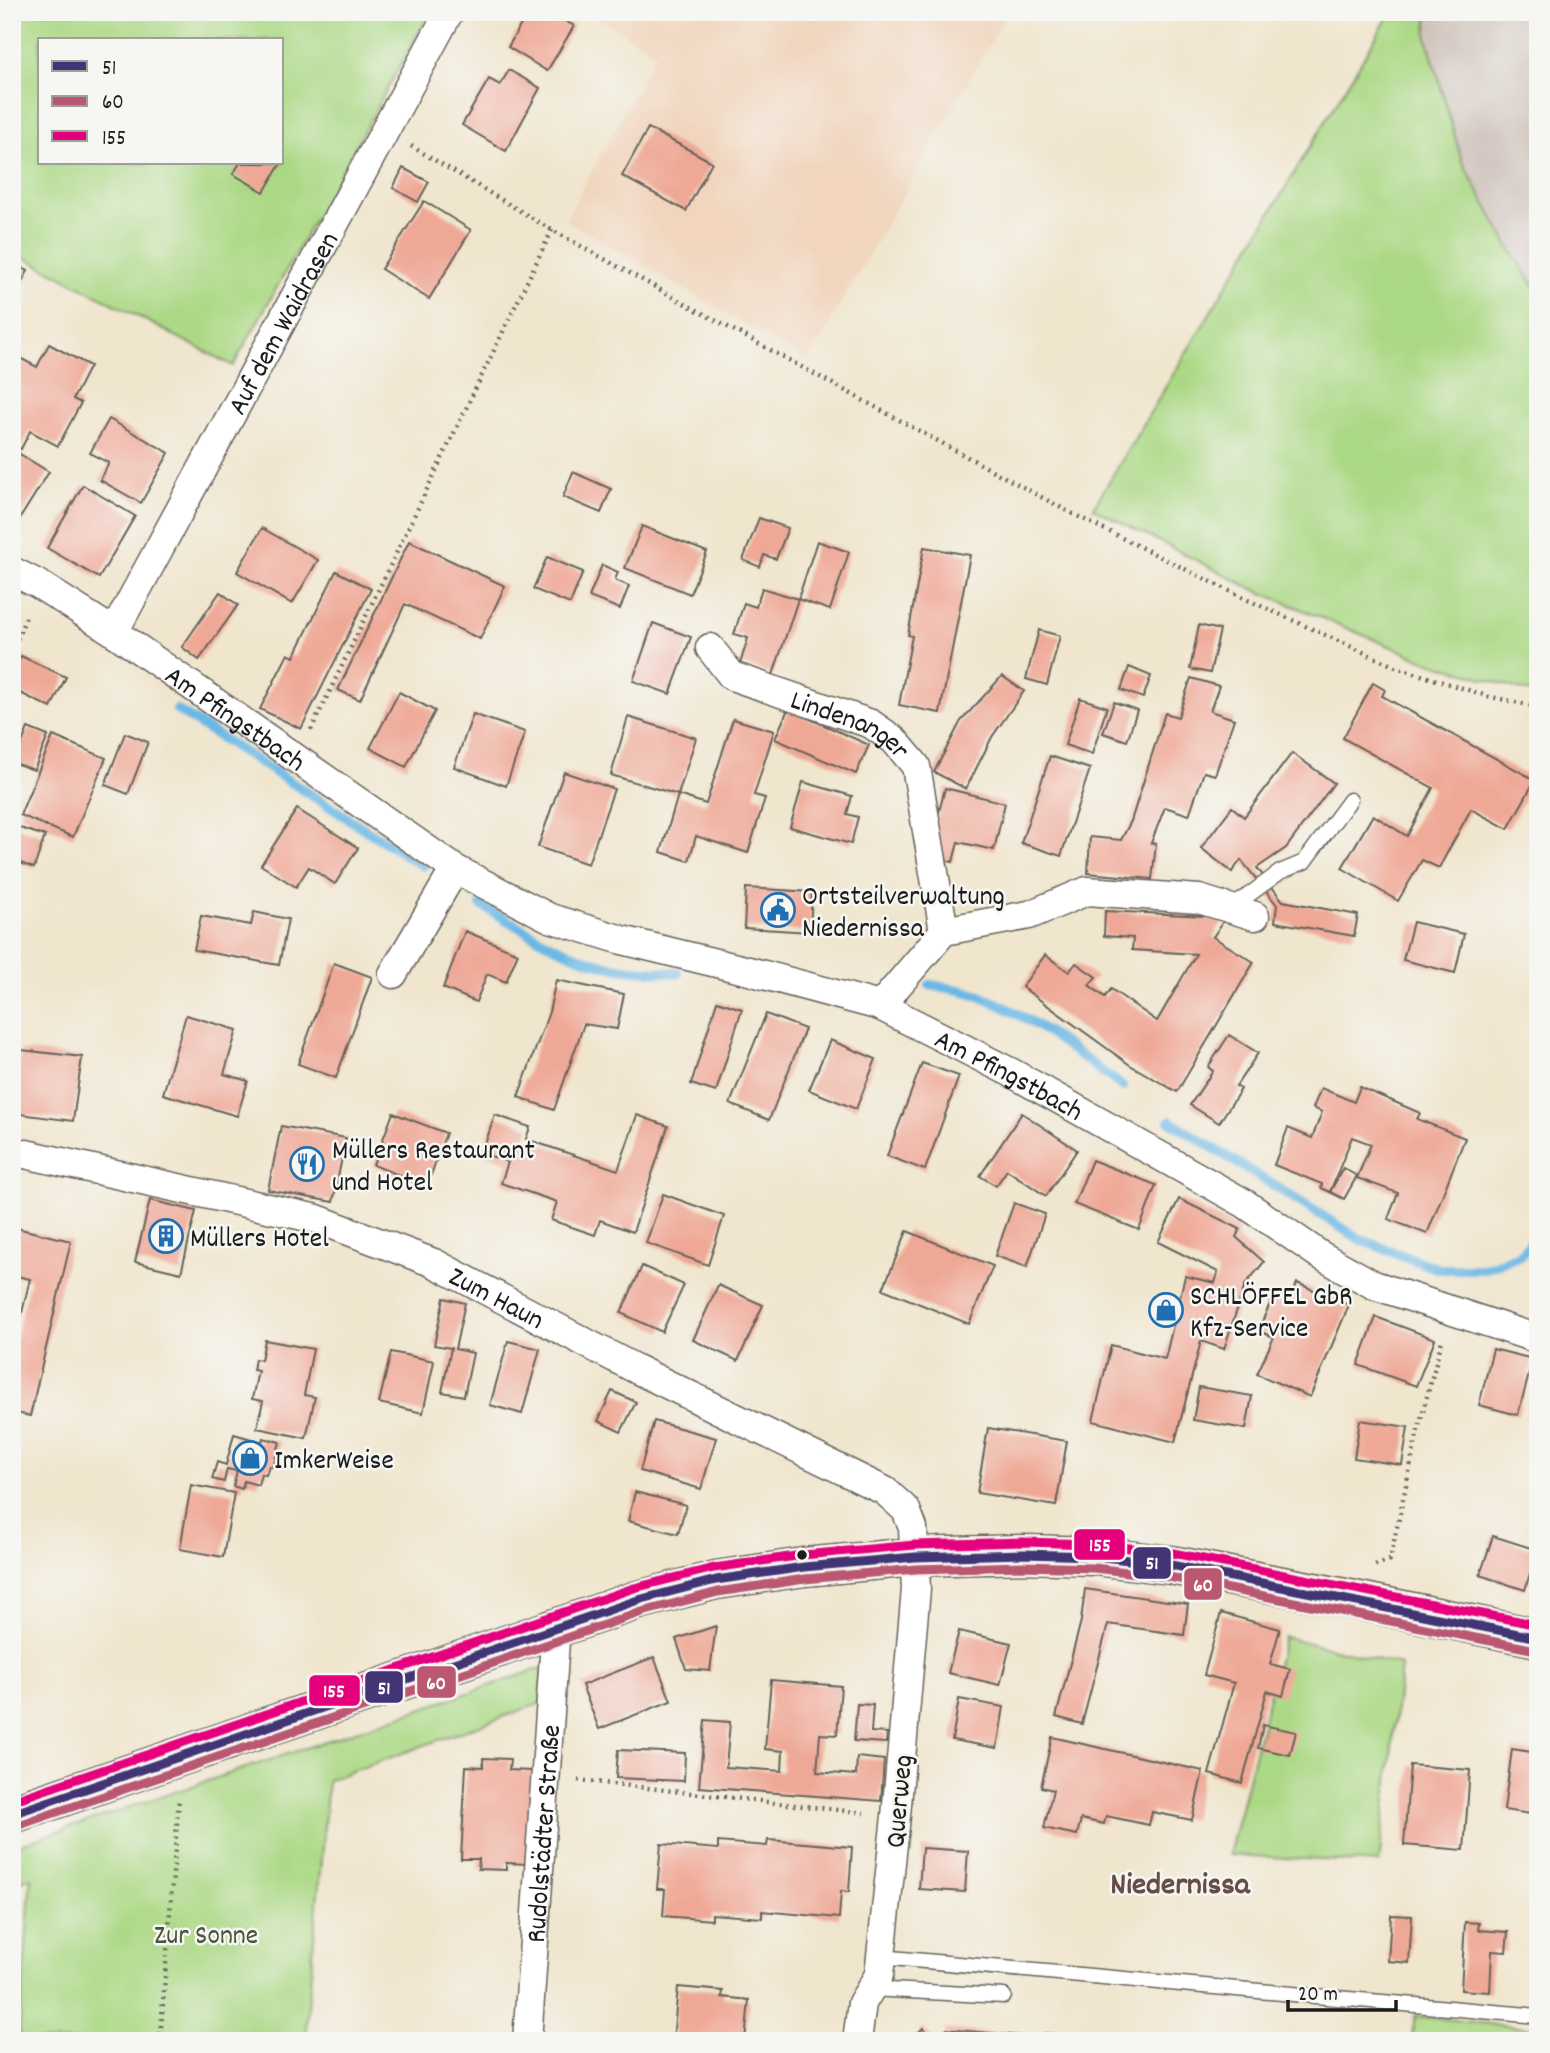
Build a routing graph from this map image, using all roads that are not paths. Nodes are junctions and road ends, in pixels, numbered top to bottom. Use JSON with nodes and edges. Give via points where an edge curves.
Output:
{"nodes":[{"id":1,"x":449,"y":12,"type":"edge"},
{"id":2,"x":12,"y":571,"type":"edge"},
{"id":3,"x":114,"y":632,"type":"junction"},
{"id":4,"x":710,"y":648,"type":"dead end"},
{"id":5,"x":1350,"y":800,"type":"dead end"},
{"id":6,"x":455,"y":869,"type":"junction"},
{"id":7,"x":1243,"y":912,"type":"joint"},
{"id":8,"x":944,"y":931,"type":"junction"},
{"id":9,"x":393,"y":974,"type":"dead end"},
{"id":10,"x":880,"y":1006,"type":"junction"},
{"id":11,"x":12,"y":1151,"type":"edge"},
{"id":12,"x":1538,"y":1339,"type":"edge"},
{"id":13,"x":915,"y":1557,"type":"junction"},
{"id":14,"x":556,"y":1628,"type":"junction"},
{"id":15,"x":1538,"y":1638,"type":"edge"},
{"id":16,"x":12,"y":1814,"type":"edge"},
{"id":17,"x":880,"y":1957,"type":"junction"},
{"id":18,"x":870,"y":1989,"type":"junction"},
{"id":19,"x":1004,"y":1996,"type":"dead end"},
{"id":20,"x":1538,"y":2016,"type":"edge"},
{"id":21,"x":527,"y":2041,"type":"edge"},
{"id":22,"x":857,"y":2041,"type":"edge"}],
"edges":[{"from":1,"to":3,"type":"street","name":"Auf dem Waidrasen"},
{"from":2,"to":3,"type":"street","name":"Am Pfingstbach"},
{"from":3,"to":6,"type":"street","name":"Am Pfingstbach"},
{"from":4,"to":8,"type":"street","name":"Lindenanger","via":[[732,676],[871,724],[894,740],[916,766]]},
{"from":5,"to":7,"type":"lane","via":[[1304,862],[1280,872]]},
{"from":6,"to":9,"type":"street"},
{"from":6,"to":10,"type":"street","name":"Am Pfingstbach","via":[[550,918]]},
{"from":7,"to":8,"type":"street","via":[[1199,899],[1087,891],[1029,915]]},
{"from":8,"to":10,"type":"street"},
{"from":10,"to":12,"type":"street","name":"Am Pfingstbach","via":[[1012,1073],[1233,1197],[1374,1285]]},
{"from":11,"to":13,"type":"street","name":"Zum Haun","via":[[317,1219],[434,1263],[886,1491],[906,1510]]},
{"from":13,"to":14,"type":"street","via":[[716,1580]]},
{"from":13,"to":15,"type":"street","via":[[1095,1556],[1171,1565]]},
{"from":13,"to":17,"type":"street","name":"Querweg","via":[[916,1589]]},
{"from":14,"to":16,"type":"street"},
{"from":14,"to":21,"type":"street","name":"Rudolstädter Straße"},
{"from":17,"to":18,"type":"street","name":"Querweg","via":[[879,1975]]},
{"from":17,"to":20,"type":"lane"},
{"from":18,"to":19,"type":"lane"},
{"from":18,"to":22,"type":"street","name":"Querweg","via":[[862,2003]]}]}
